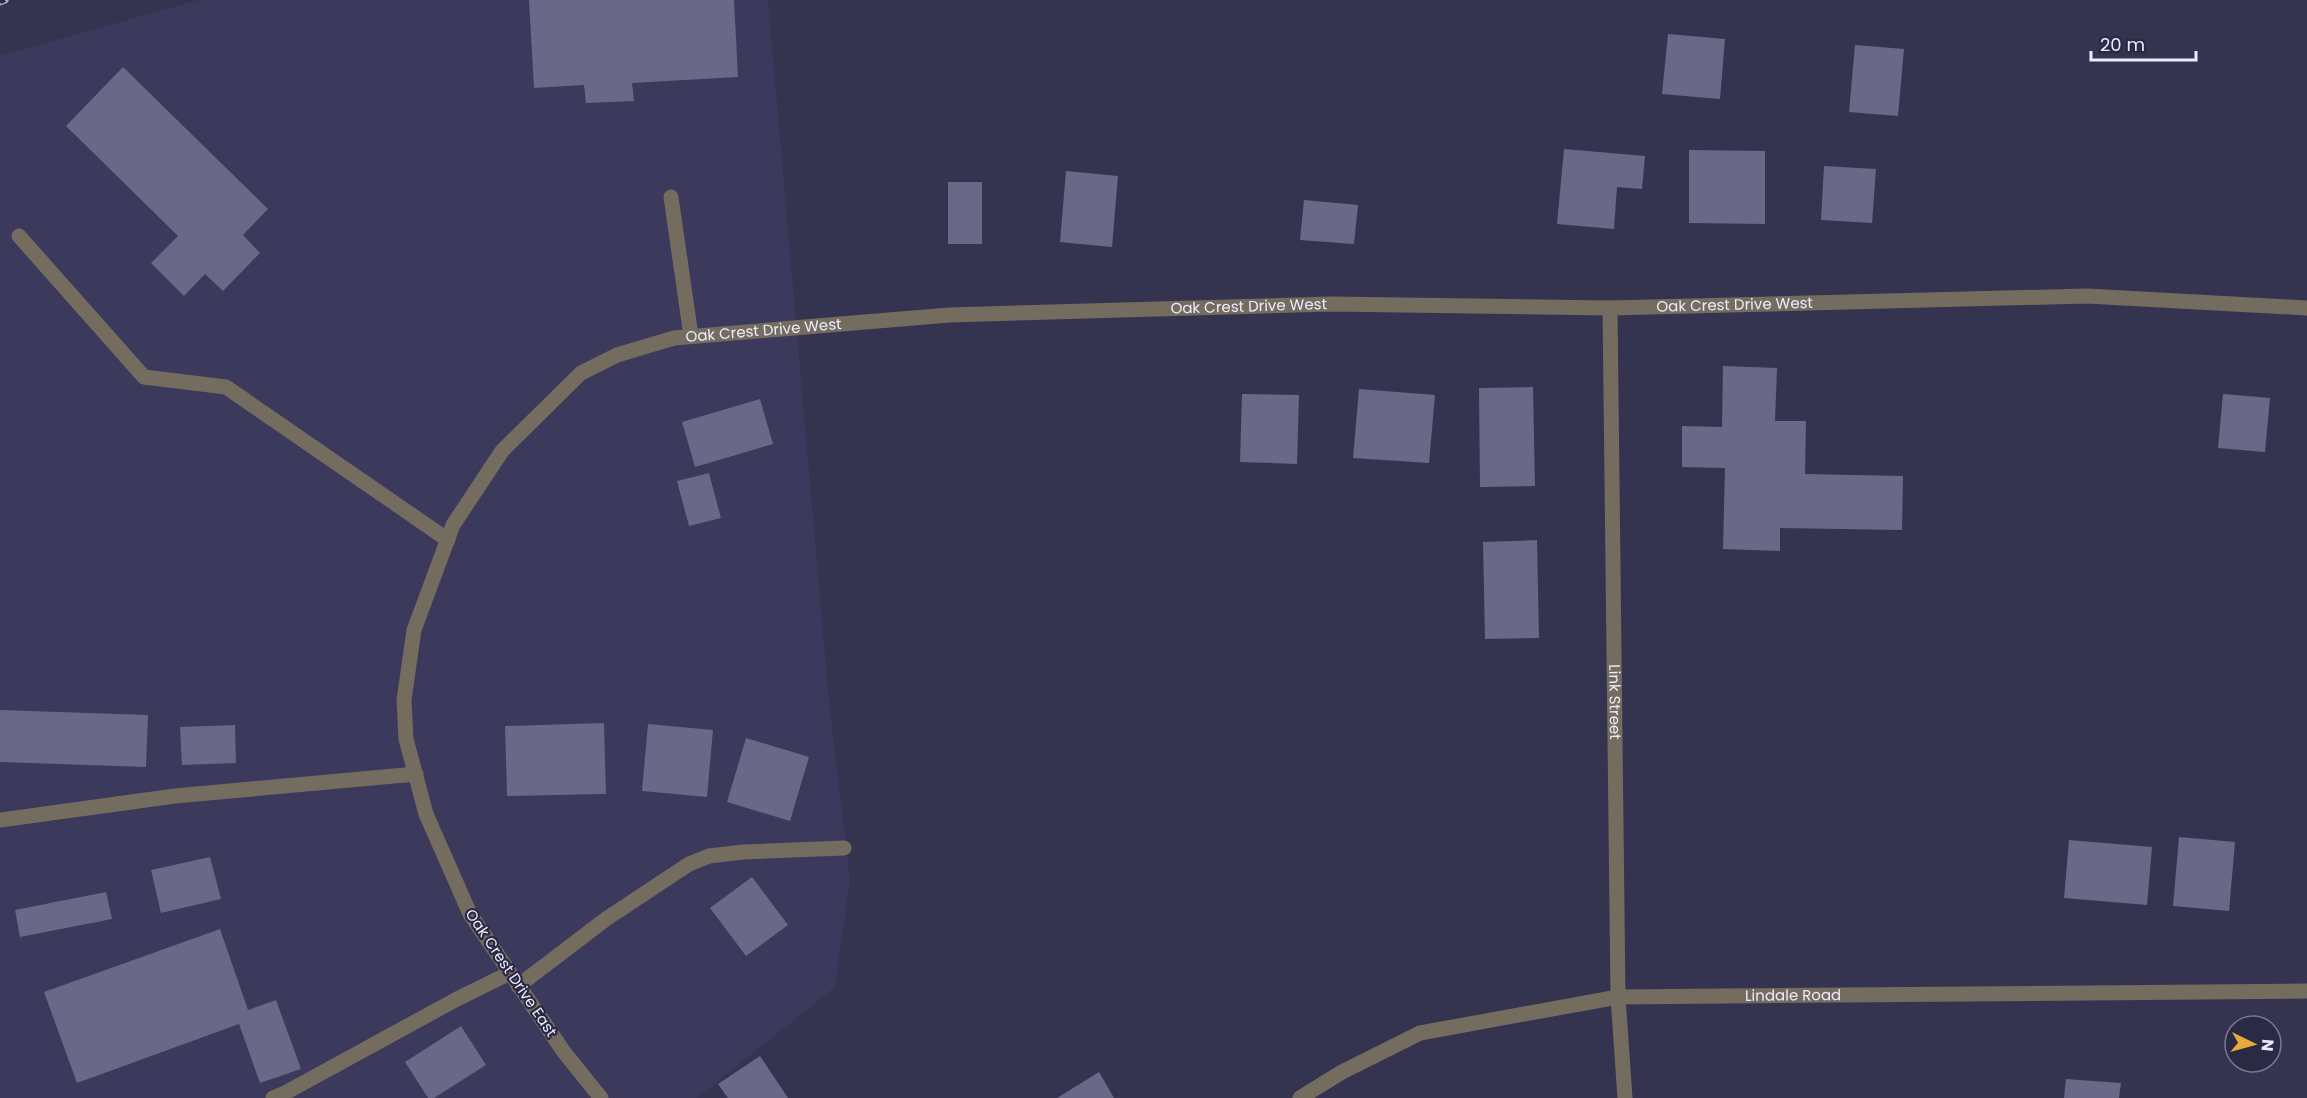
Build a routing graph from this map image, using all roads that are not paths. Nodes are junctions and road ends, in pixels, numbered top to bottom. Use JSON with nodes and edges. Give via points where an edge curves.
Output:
{"nodes":[{"id":1,"x":671,"y":197,"type":"dead end"},
{"id":2,"x":19,"y":236,"type":"dead end"},
{"id":3,"x":1610,"y":308,"type":"junction"},
{"id":4,"x":2307,"y":308,"type":"edge"},
{"id":5,"x":691,"y":336,"type":"junction"},
{"id":6,"x":448,"y":540,"type":"junction"},
{"id":7,"x":404,"y":700,"type":"joint"},
{"id":8,"x":416,"y":774,"type":"junction"},
{"id":9,"x":0,"y":820,"type":"edge"},
{"id":10,"x":844,"y":848,"type":"dead end"},
{"id":11,"x":514,"y":979,"type":"junction"},
{"id":12,"x":2307,"y":991,"type":"edge"},
{"id":13,"x":1618,"y":997,"type":"junction"},
{"id":14,"x":273,"y":1098,"type":"edge"},
{"id":15,"x":601,"y":1098,"type":"edge"},
{"id":16,"x":1300,"y":1098,"type":"edge"},
{"id":17,"x":1624,"y":1098,"type":"edge"}],
"edges":[{"from":1,"to":5,"type":"street"},
{"from":2,"to":6,"type":"street","via":[[144,377],[226,387]]},
{"from":3,"to":4,"type":"street","name":"Oak Crest Drive West","via":[[2087,296]]},
{"from":3,"to":5,"type":"street","name":"Oak Crest Drive West","via":[[1331,304],[973,314]]},
{"from":3,"to":13,"type":"street","name":"Link Street"},
{"from":5,"to":6,"type":"street","name":"Oak Crest Drive West","via":[[617,355],[581,374],[502,451],[453,525]]},
{"from":6,"to":7,"type":"street","name":"Oak Crest Drive West","via":[[414,630]]},
{"from":7,"to":8,"type":"street","name":"Oak Crest Drive East","via":[[406,739]]},
{"from":8,"to":9,"type":"street","via":[[175,796]]},
{"from":8,"to":11,"type":"street","name":"Oak Crest Drive East","via":[[426,814],[470,914]]},
{"from":10,"to":11,"type":"street","via":[[709,856],[689,864]]},
{"from":11,"to":14,"type":"street","via":[[457,999]]},
{"from":11,"to":15,"type":"street","name":"Oak Crest Drive East"},
{"from":12,"to":13,"type":"street","name":"Lindale Road"},
{"from":13,"to":16,"type":"street","name":"Lindale Road","via":[[1420,1033]]},
{"from":13,"to":17,"type":"street","name":"Link Street"}]}
